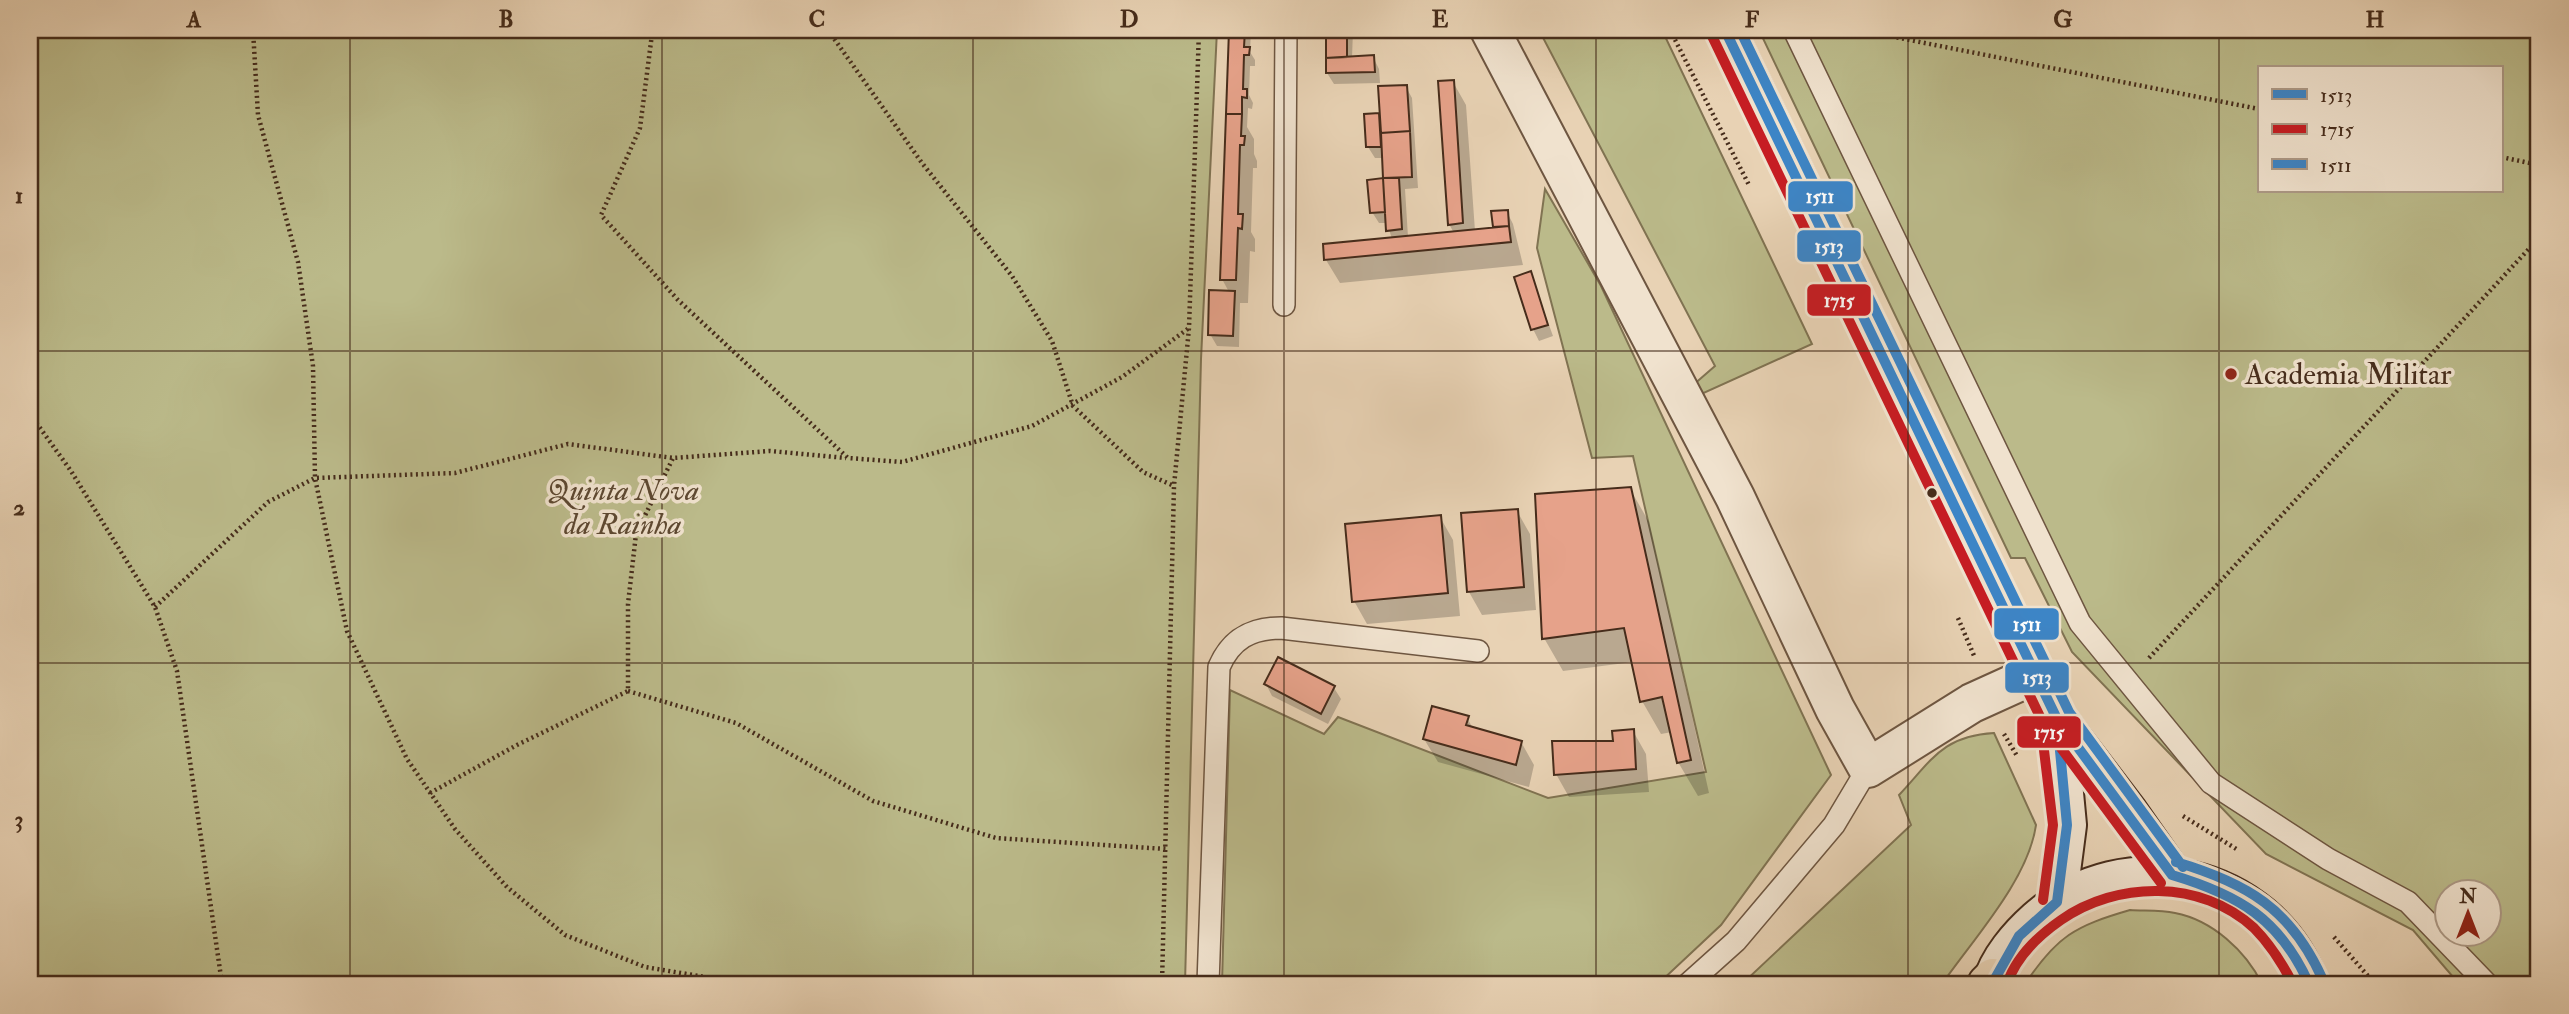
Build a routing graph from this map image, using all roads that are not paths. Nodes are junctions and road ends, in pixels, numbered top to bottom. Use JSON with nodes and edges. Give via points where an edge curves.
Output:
{"nodes":[{"id":1,"x":1286,"y":30,"type":"edge"},
{"id":2,"x":1490,"y":30,"type":"edge"},
{"id":3,"x":1726,"y":30,"type":"edge"},
{"id":4,"x":1794,"y":30,"type":"edge"},
{"id":5,"x":1284,"y":305,"type":"dead end"},
{"id":6,"x":1478,"y":651,"type":"dead end"},
{"id":7,"x":2036,"y":674,"type":"junction"},
{"id":8,"x":2057,"y":719,"type":"junction"},
{"id":9,"x":1868,"y":768,"type":"junction"},
{"id":10,"x":2172,"y":875,"type":"junction"},
{"id":11,"x":2057,"y":901,"type":"junction"},
{"id":12,"x":1991,"y":982,"type":"edge"},
{"id":13,"x":1208,"y":984,"type":"edge"},
{"id":14,"x":1688,"y":984,"type":"edge"},
{"id":15,"x":2309,"y":984,"type":"edge"},
{"id":16,"x":2487,"y":984,"type":"edge"}],
"edges":[{"from":1,"to":5,"type":"lane"},
{"from":2,"to":9,"type":"main road","via":[[1735,497],[1835,709]]},
{"from":3,"to":7,"type":"main road"},
{"from":4,"to":16,"type":"lane","via":[[2080,623],[2211,783],[2328,859],[2408,902]]},
{"from":6,"to":13,"type":"lane","via":[[1281,628],[1259,628],[1227,649],[1219,667]]},
{"from":7,"to":8,"type":"main road"},
{"from":7,"to":9,"type":"main road","via":[[1972,703]]},
{"from":8,"to":10,"type":"main road"},
{"from":8,"to":11,"type":"main road","via":[[2067,825]]},
{"from":9,"to":14,"type":"lane","via":[[1835,825],[1736,941]]},
{"from":10,"to":11,"type":"main road","via":[[2112,878]]},
{"from":10,"to":15,"type":"main road","via":[[2212,886],[2248,904],[2279,932]]},
{"from":11,"to":12,"type":"main road","via":[[2020,936]]}]}
